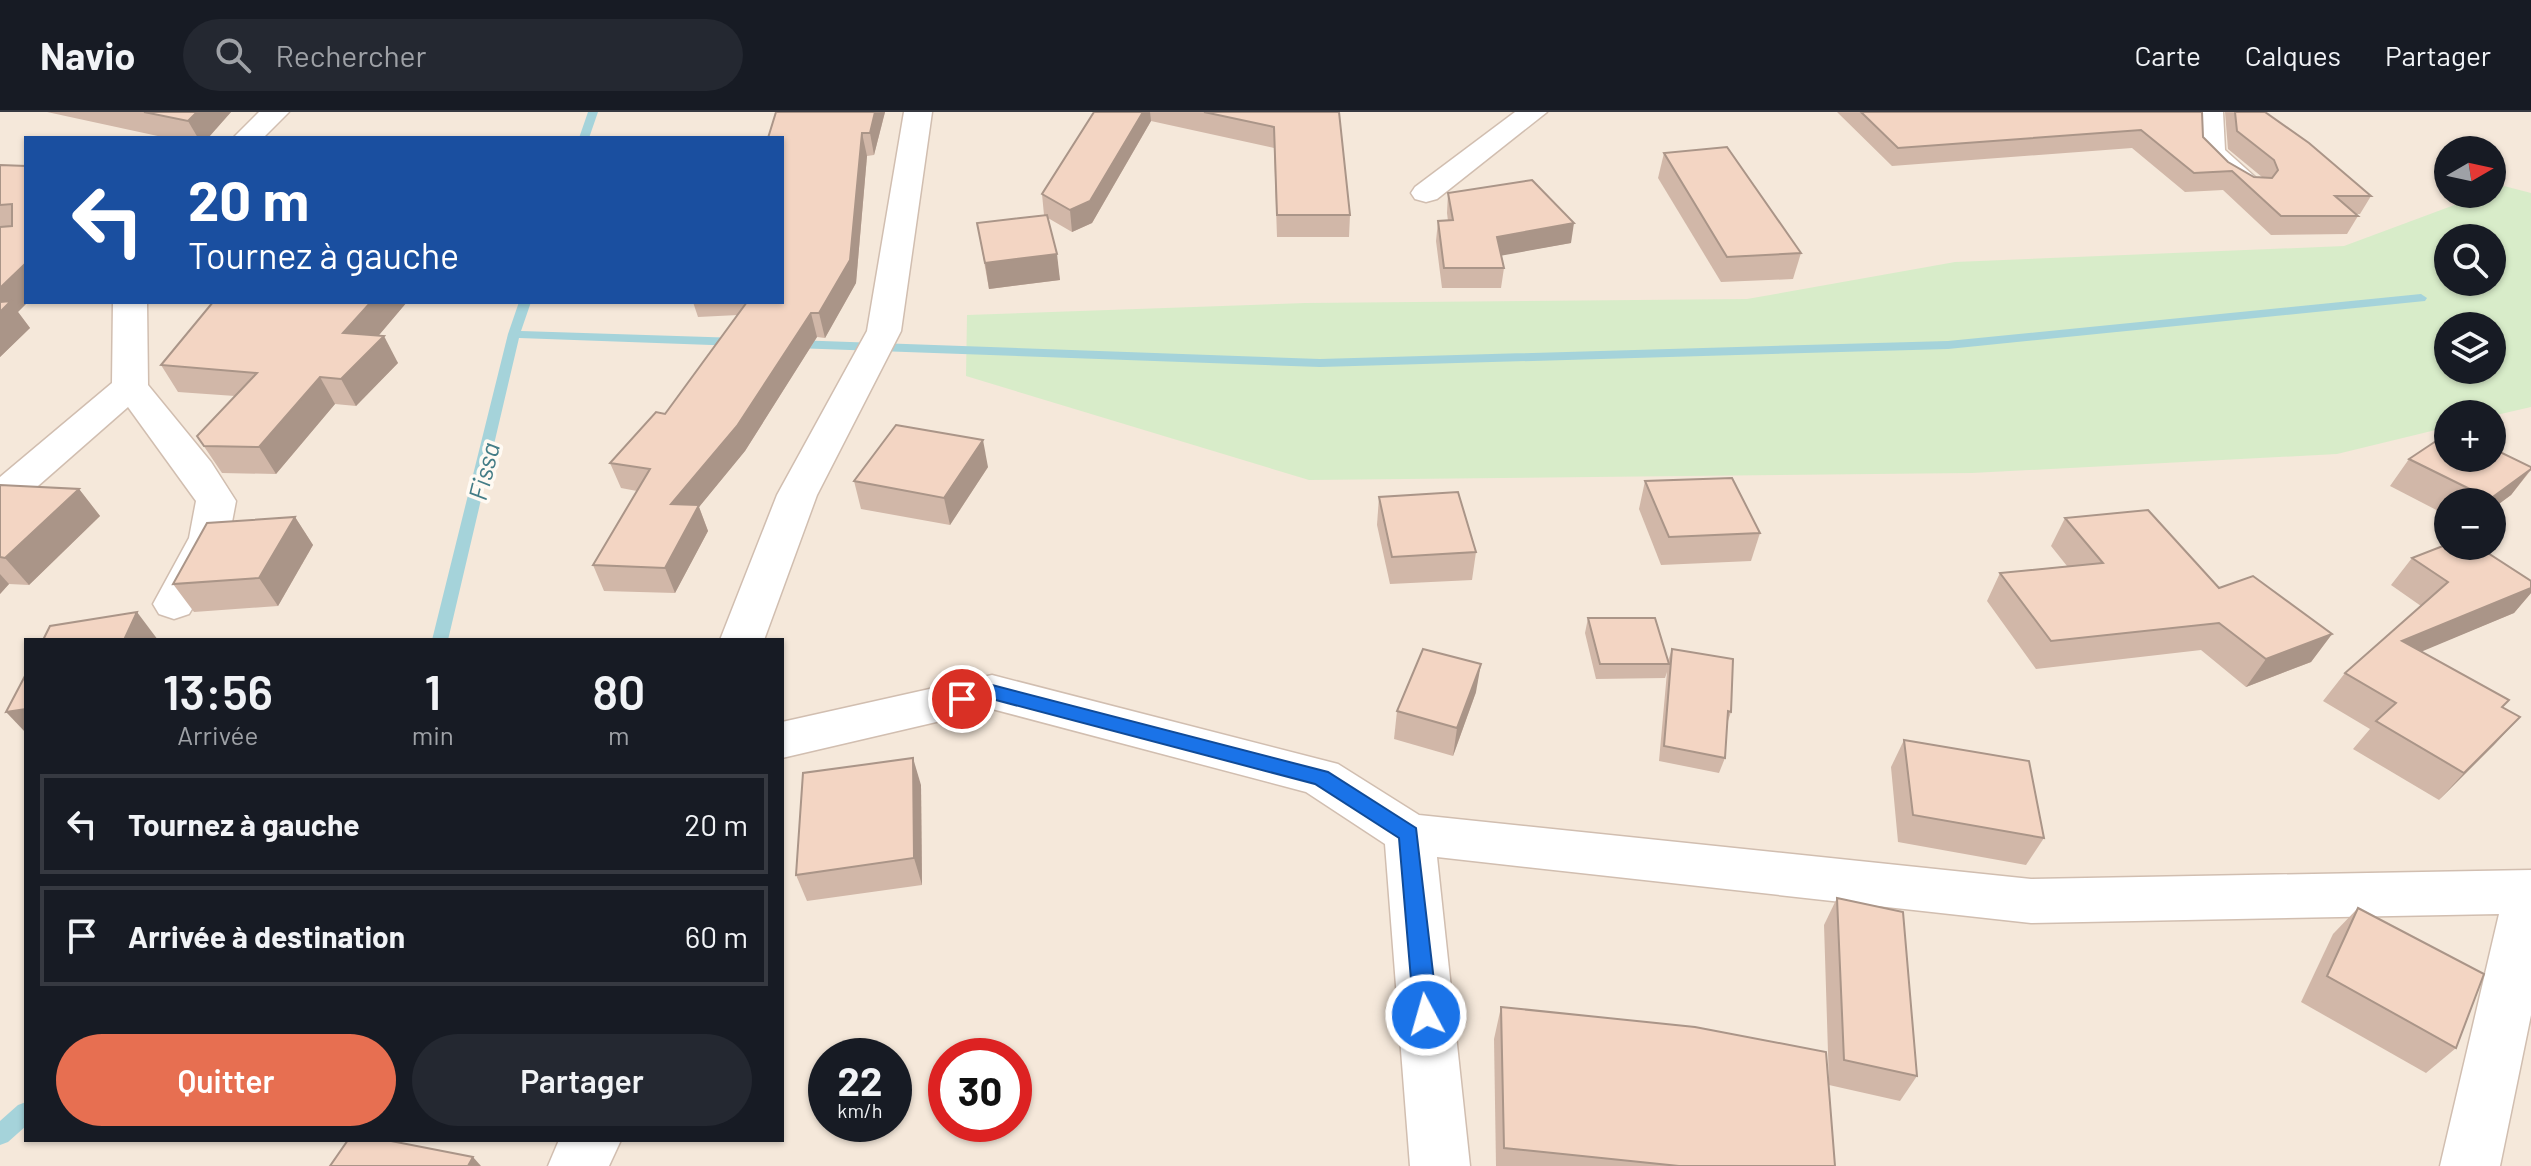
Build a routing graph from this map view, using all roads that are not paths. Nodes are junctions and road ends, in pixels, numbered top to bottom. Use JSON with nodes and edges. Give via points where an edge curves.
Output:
{"nodes":[{"id":1,"x":275,"y":112,"type":"edge"},
{"id":2,"x":918,"y":112,"type":"edge"},
{"id":3,"x":1533,"y":112,"type":"edge"},
{"id":4,"x":2209,"y":112,"type":"edge"},
{"id":5,"x":249,"y":136,"type":"edge"},
{"id":6,"x":2251,"y":187,"type":"edge"},
{"id":7,"x":1426,"y":193,"type":"dead end"},
{"id":8,"x":130,"y":304,"type":"edge"},
{"id":9,"x":130,"y":386,"type":"junction"},
{"id":10,"x":0,"y":498,"type":"edge"},
{"id":11,"x":174,"y":604,"type":"edge"},
{"id":12,"x":743,"y":638,"type":"edge"},
{"id":13,"x":784,"y":740,"type":"edge"},
{"id":14,"x":1409,"y":834,"type":"junction"},
{"id":15,"x":2531,"y":892,"type":"edge"},
{"id":16,"x":590,"y":1142,"type":"edge"},
{"id":17,"x":578,"y":1166,"type":"edge"},
{"id":18,"x":1440,"y":1166,"type":"edge"},
{"id":19,"x":2470,"y":1166,"type":"edge"}],
"edges":[{"from":1,"to":5,"type":"street"},
{"from":2,"to":12,"type":"street","via":[[884,331],[797,495]]},
{"from":3,"to":7,"type":"street"},
{"from":4,"to":6,"type":"street","via":[[2211,153]]},
{"from":8,"to":9,"type":"street"},
{"from":9,"to":10,"type":"street"},
{"from":9,"to":11,"type":"street","via":[[216,501],[209,538]]},
{"from":13,"to":14,"type":"street","via":[[992,692],[1321,777]]},
{"from":14,"to":15,"type":"street","via":[[2031,901]]},
{"from":14,"to":18,"type":"street"},
{"from":15,"to":19,"type":"street"},
{"from":16,"to":17,"type":"street"}]}
